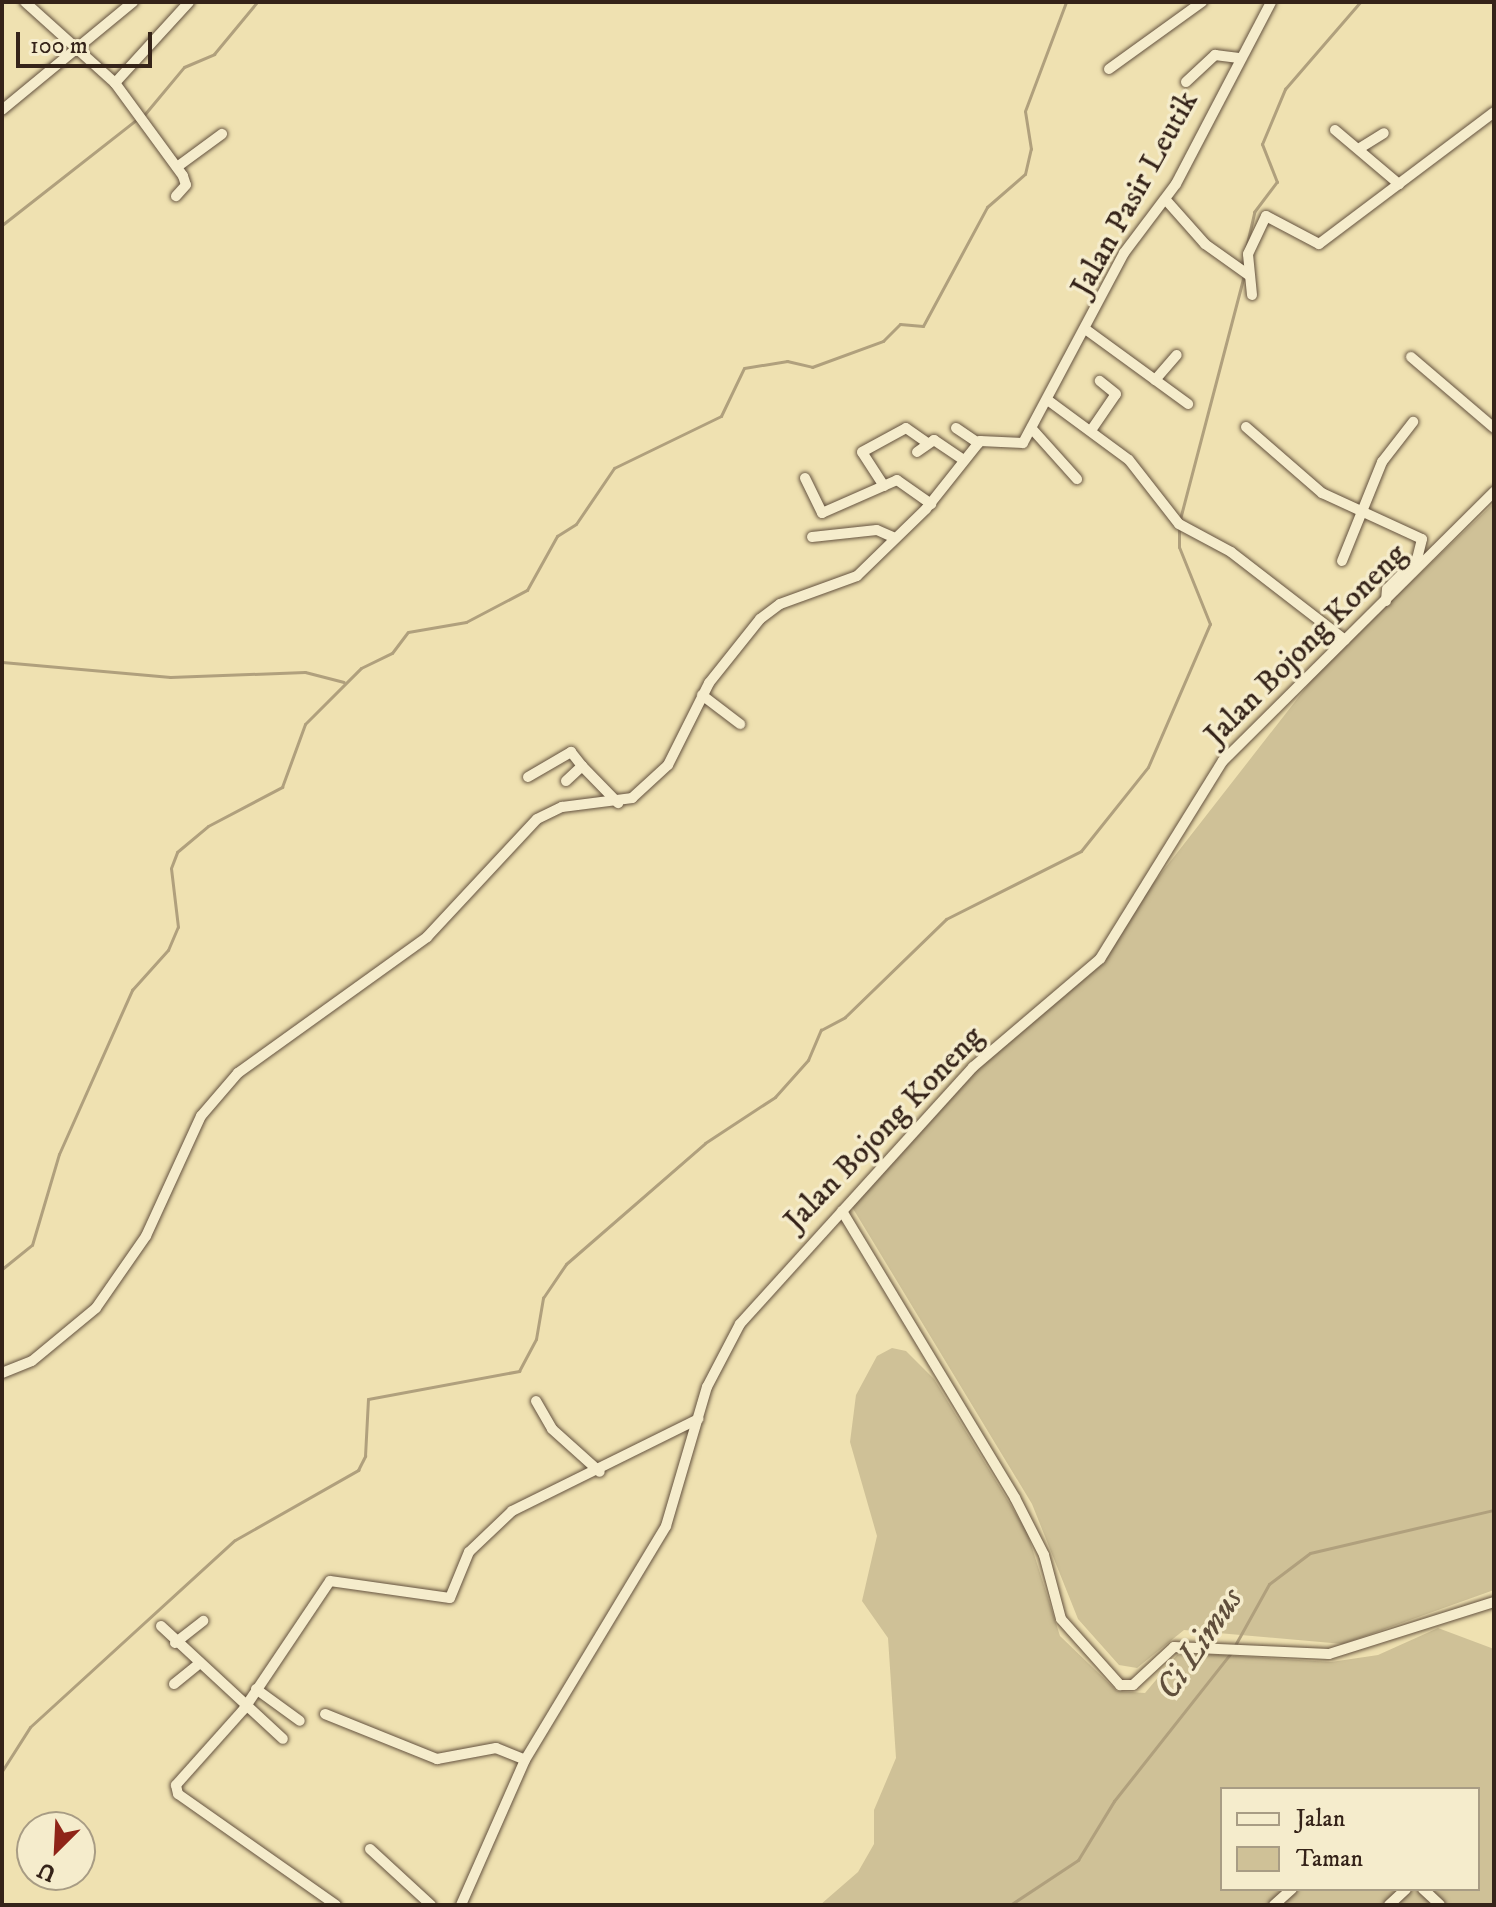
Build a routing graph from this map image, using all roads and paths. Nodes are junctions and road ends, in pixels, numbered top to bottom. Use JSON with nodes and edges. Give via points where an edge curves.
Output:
{"nodes":[{"id":1,"x":25,"y":2,"type":"edge"},
{"id":2,"x":133,"y":2,"type":"edge"},
{"id":3,"x":189,"y":2,"type":"edge"},
{"id":4,"x":1202,"y":2,"type":"edge"},
{"id":5,"x":1271,"y":2,"type":"edge"},
{"id":6,"x":78,"y":46,"type":"junction"},
{"id":7,"x":1241,"y":58,"type":"junction"},
{"id":8,"x":1109,"y":69,"type":"dead end"},
{"id":9,"x":1186,"y":82,"type":"dead end"},
{"id":10,"x":115,"y":83,"type":"junction"},
{"id":11,"x":2,"y":110,"type":"edge"},
{"id":12,"x":1494,"y":112,"type":"edge"},
{"id":13,"x":1335,"y":130,"type":"dead end"},
{"id":14,"x":1384,"y":133,"type":"dead end"},
{"id":15,"x":222,"y":134,"type":"dead end"},
{"id":16,"x":1360,"y":148,"type":"junction"},
{"id":17,"x":177,"y":167,"type":"junction"},
{"id":18,"x":1399,"y":184,"type":"junction"},
{"id":19,"x":176,"y":196,"type":"dead end"},
{"id":20,"x":1166,"y":200,"type":"junction"},
{"id":21,"x":1250,"y":276,"type":"junction"},
{"id":22,"x":1252,"y":295,"type":"dead end"},
{"id":23,"x":1088,"y":331,"type":"junction"},
{"id":24,"x":1177,"y":355,"type":"dead end"},
{"id":25,"x":1411,"y":357,"type":"dead end"},
{"id":26,"x":1155,"y":380,"type":"junction"},
{"id":27,"x":1100,"y":381,"type":"dead end"},
{"id":28,"x":1049,"y":401,"type":"junction"},
{"id":29,"x":1188,"y":404,"type":"dead end"},
{"id":30,"x":1413,"y":422,"type":"dead end"},
{"id":31,"x":1246,"y":427,"type":"dead end"},
{"id":32,"x":956,"y":428,"type":"dead end"},
{"id":33,"x":1494,"y":428,"type":"edge"},
{"id":34,"x":1092,"y":429,"type":"junction"},
{"id":35,"x":1033,"y":430,"type":"junction"},
{"id":36,"x":926,"y":442,"type":"junction"},
{"id":37,"x":978,"y":443,"type":"junction"},
{"id":38,"x":917,"y":452,"type":"dead end"},
{"id":39,"x":964,"y":460,"type":"junction"},
{"id":40,"x":805,"y":478,"type":"dead end"},
{"id":41,"x":1077,"y":479,"type":"dead end"},
{"id":42,"x":884,"y":486,"type":"junction"},
{"id":43,"x":1494,"y":492,"type":"edge"},
{"id":44,"x":931,"y":504,"type":"junction"},
{"id":45,"x":1360,"y":510,"type":"junction"},
{"id":46,"x":812,"y":537,"type":"dead end"},
{"id":47,"x":895,"y":538,"type":"junction"},
{"id":48,"x":1342,"y":561,"type":"dead end"},
{"id":49,"x":1386,"y":601,"type":"junction"},
{"id":50,"x":1345,"y":640,"type":"junction"},
{"id":51,"x":702,"y":695,"type":"junction"},
{"id":52,"x":740,"y":724,"type":"dead end"},
{"id":53,"x":582,"y":766,"type":"junction"},
{"id":54,"x":528,"y":777,"type":"dead end"},
{"id":55,"x":566,"y":781,"type":"dead end"},
{"id":56,"x":618,"y":803,"type":"junction"},
{"id":57,"x":842,"y":1211,"type":"junction"},
{"id":58,"x":2,"y":1373,"type":"edge"},
{"id":59,"x":536,"y":1401,"type":"dead end"},
{"id":60,"x":698,"y":1419,"type":"junction"},
{"id":61,"x":600,"y":1472,"type":"junction"},
{"id":62,"x":1494,"y":1602,"type":"edge"},
{"id":63,"x":203,"y":1621,"type":"dead end"},
{"id":64,"x":161,"y":1626,"type":"dead end"},
{"id":65,"x":175,"y":1643,"type":"junction"},
{"id":66,"x":199,"y":1664,"type":"junction"},
{"id":67,"x":174,"y":1684,"type":"dead end"},
{"id":68,"x":256,"y":1689,"type":"junction"},
{"id":69,"x":244,"y":1709,"type":"junction"},
{"id":70,"x":325,"y":1714,"type":"dead end"},
{"id":71,"x":300,"y":1721,"type":"dead end"},
{"id":72,"x":283,"y":1739,"type":"dead end"},
{"id":73,"x":525,"y":1760,"type":"junction"},
{"id":74,"x":370,"y":1849,"type":"dead end"},
{"id":75,"x":1290,"y":1891,"type":"edge"},
{"id":76,"x":1404,"y":1891,"type":"edge"},
{"id":77,"x":1425,"y":1891,"type":"edge"},
{"id":78,"x":336,"y":1905,"type":"edge"},
{"id":79,"x":431,"y":1905,"type":"edge"},
{"id":80,"x":461,"y":1905,"type":"edge"},
{"id":81,"x":1274,"y":1905,"type":"edge"},
{"id":82,"x":1389,"y":1905,"type":"edge"},
{"id":83,"x":1440,"y":1905,"type":"edge"}],
"edges":[{"from":1,"to":6,"type":"street"},
{"from":2,"to":6,"type":"street"},
{"from":3,"to":10,"type":"street"},
{"from":4,"to":8,"type":"street"},
{"from":5,"to":7,"type":"street","name":"Jalan Pasir Leutik"},
{"from":6,"to":10,"type":"street"},
{"from":6,"to":11,"type":"street"},
{"from":7,"to":9,"type":"street","via":[[1215,55]]},
{"from":7,"to":20,"type":"street","name":"Jalan Pasir Leutik"},
{"from":10,"to":17,"type":"street"},
{"from":12,"to":18,"type":"street"},
{"from":13,"to":16,"type":"street"},
{"from":14,"to":16,"type":"street"},
{"from":15,"to":17,"type":"street"},
{"from":16,"to":18,"type":"street"},
{"from":17,"to":19,"type":"street","via":[[186,185]]},
{"from":18,"to":21,"type":"street","via":[[1319,244],[1266,216],[1252,239]]},
{"from":20,"to":21,"type":"street","via":[[1238,271]]},
{"from":20,"to":23,"type":"street","name":"Jalan Pasir Leutik","via":[[1124,253]]},
{"from":21,"to":22,"type":"street"},
{"from":23,"to":26,"type":"street"},
{"from":23,"to":28,"type":"street","name":"Jalan Pasir Leutik"},
{"from":24,"to":26,"type":"street"},
{"from":25,"to":33,"type":"street"},
{"from":26,"to":29,"type":"street"},
{"from":27,"to":34,"type":"street","via":[[1116,394]]},
{"from":28,"to":34,"type":"street"},
{"from":28,"to":35,"type":"street","name":"Jalan Pasir Leutik"},
{"from":30,"to":45,"type":"street","via":[[1382,462]]},
{"from":31,"to":45,"type":"street","via":[[1322,493]]},
{"from":32,"to":37,"type":"street"},
{"from":34,"to":50,"type":"street","via":[[1160,491],[1179,524],[1231,552]]},
{"from":35,"to":37,"type":"street","name":"Jalan Pasir Leutik","via":[[1015,448]]},
{"from":35,"to":41,"type":"street"},
{"from":36,"to":38,"type":"street"},
{"from":36,"to":39,"type":"street"},
{"from":36,"to":42,"type":"street","via":[[906,428],[862,452]]},
{"from":37,"to":39,"type":"street"},
{"from":39,"to":44,"type":"street"},
{"from":40,"to":42,"type":"street","via":[[823,513]]},
{"from":42,"to":44,"type":"street","via":[[903,481]]},
{"from":43,"to":49,"type":"street","name":"Jalan Bojong Koneng"},
{"from":44,"to":47,"type":"street"},
{"from":45,"to":48,"type":"street"},
{"from":45,"to":49,"type":"street","via":[[1422,539],[1417,559],[1387,589]]},
{"from":46,"to":47,"type":"street","via":[[877,530]]},
{"from":47,"to":51,"type":"street","via":[[844,585],[787,601],[760,619]]},
{"from":49,"to":50,"type":"street","name":"Jalan Bojong Koneng"},
{"from":50,"to":57,"type":"street","name":"Jalan Bojong Koneng","via":[[1223,761],[1100,959],[973,1067]]},
{"from":51,"to":52,"type":"street"},
{"from":51,"to":56,"type":"street","via":[[668,765]]},
{"from":53,"to":54,"type":"street","via":[[571,752]]},
{"from":53,"to":55,"type":"street"},
{"from":53,"to":56,"type":"street"},
{"from":56,"to":58,"type":"street","via":[[562,807],[537,819],[427,937],[238,1073],[201,1116],[146,1236],[96,1308],[32,1361]]},
{"from":57,"to":60,"type":"street","name":"Jalan Bojong Koneng","via":[[740,1324],[715,1364]]},
{"from":57,"to":62,"type":"street","via":[[1015,1498],[1044,1555],[1061,1619],[1120,1685],[1133,1685],[1174,1647],[1329,1654]]},
{"from":59,"to":61,"type":"street","via":[[552,1429]]},
{"from":60,"to":61,"type":"street","via":[[638,1444]]},
{"from":60,"to":73,"type":"street","name":"Jalan Bojong Koneng","via":[[666,1526]]},
{"from":61,"to":68,"type":"street","via":[[530,1499],[494,1526],[469,1552],[450,1598],[333,1579]]},
{"from":63,"to":65,"type":"street"},
{"from":64,"to":65,"type":"street"},
{"from":65,"to":66,"type":"street"},
{"from":66,"to":67,"type":"street"},
{"from":66,"to":69,"type":"street"},
{"from":68,"to":69,"type":"street"},
{"from":68,"to":71,"type":"street"},
{"from":69,"to":72,"type":"street"},
{"from":69,"to":78,"type":"street","via":[[175,1791]]},
{"from":70,"to":73,"type":"street","via":[[437,1759],[496,1748]]},
{"from":73,"to":80,"type":"street","name":"Jalan Bojong Koneng"},
{"from":74,"to":79,"type":"street"},
{"from":75,"to":81,"type":"street"},
{"from":76,"to":82,"type":"street"},
{"from":77,"to":83,"type":"street"}]}
